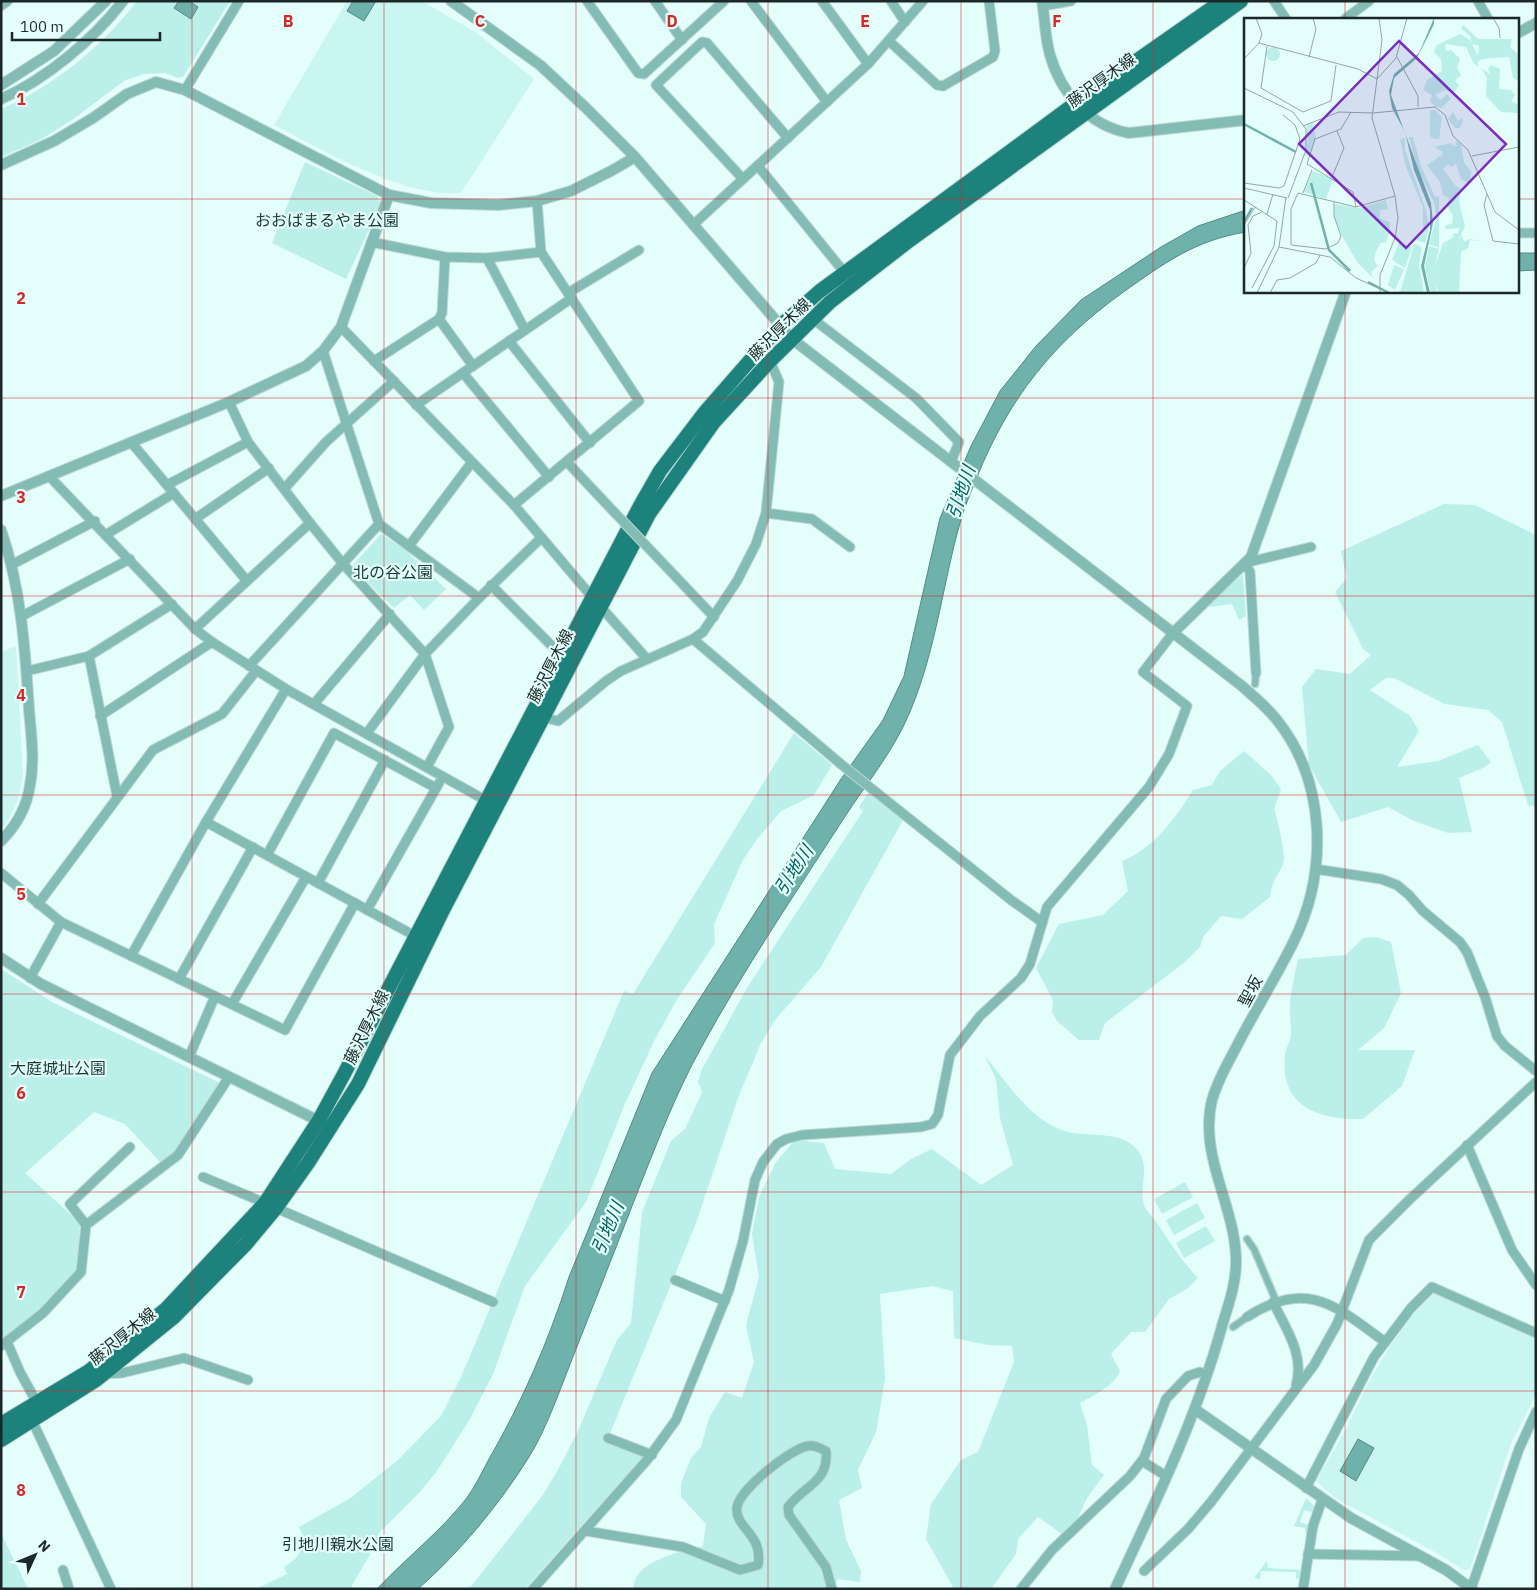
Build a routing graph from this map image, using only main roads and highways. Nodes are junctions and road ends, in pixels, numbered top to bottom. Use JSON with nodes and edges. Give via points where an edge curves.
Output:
{"nodes":[{"id":1,"x":1222,"y":1,"type":"edge"},
{"id":2,"x":1242,"y":1,"type":"edge"},
{"id":3,"x":1080,"y":109,"type":"junction"},
{"id":4,"x":596,"y":601,"type":"junction"},
{"id":5,"x":537,"y":716,"type":"junction"},
{"id":6,"x":325,"y":1124,"type":"junction"},
{"id":7,"x":270,"y":1206,"type":"junction"},
{"id":8,"x":32,"y":1411,"type":"junction"},
{"id":9,"x":1,"y":1424,"type":"edge"},
{"id":10,"x":1,"y":1440,"type":"edge"}],
"edges":[{"from":1,"to":3,"type":"main road","name":"藤沢厚木線"},
{"from":2,"to":3,"type":"main road","name":"藤沢厚木線"},
{"from":3,"to":4,"type":"main road","name":"藤沢厚木線","via":[[830,302],[770,360],[714,422],[672,479]]},
{"from":3,"to":4,"type":"main road","name":"藤沢厚木線","via":[[844,272],[780,326],[705,412],[660,471]]},
{"from":4,"to":5,"type":"main road","name":"藤沢厚木線"},
{"from":4,"to":5,"type":"main road","name":"藤沢厚木線","via":[[562,656]]},
{"from":5,"to":6,"type":"main road","name":"藤沢厚木線","via":[[485,800]]},
{"from":5,"to":6,"type":"main road","name":"藤沢厚木線","via":[[358,1084]]},
{"from":6,"to":7,"type":"main road","name":"藤沢厚木線"},
{"from":7,"to":8,"type":"main road","name":"藤沢厚木線","via":[[166,1309]]},
{"from":7,"to":8,"type":"main road","name":"藤沢厚木線","via":[[246,1244],[174,1317],[103,1374]]},
{"from":8,"to":9,"type":"main road","name":"藤沢厚木線"},
{"from":8,"to":10,"type":"main road","name":"藤沢厚木線"}]}
